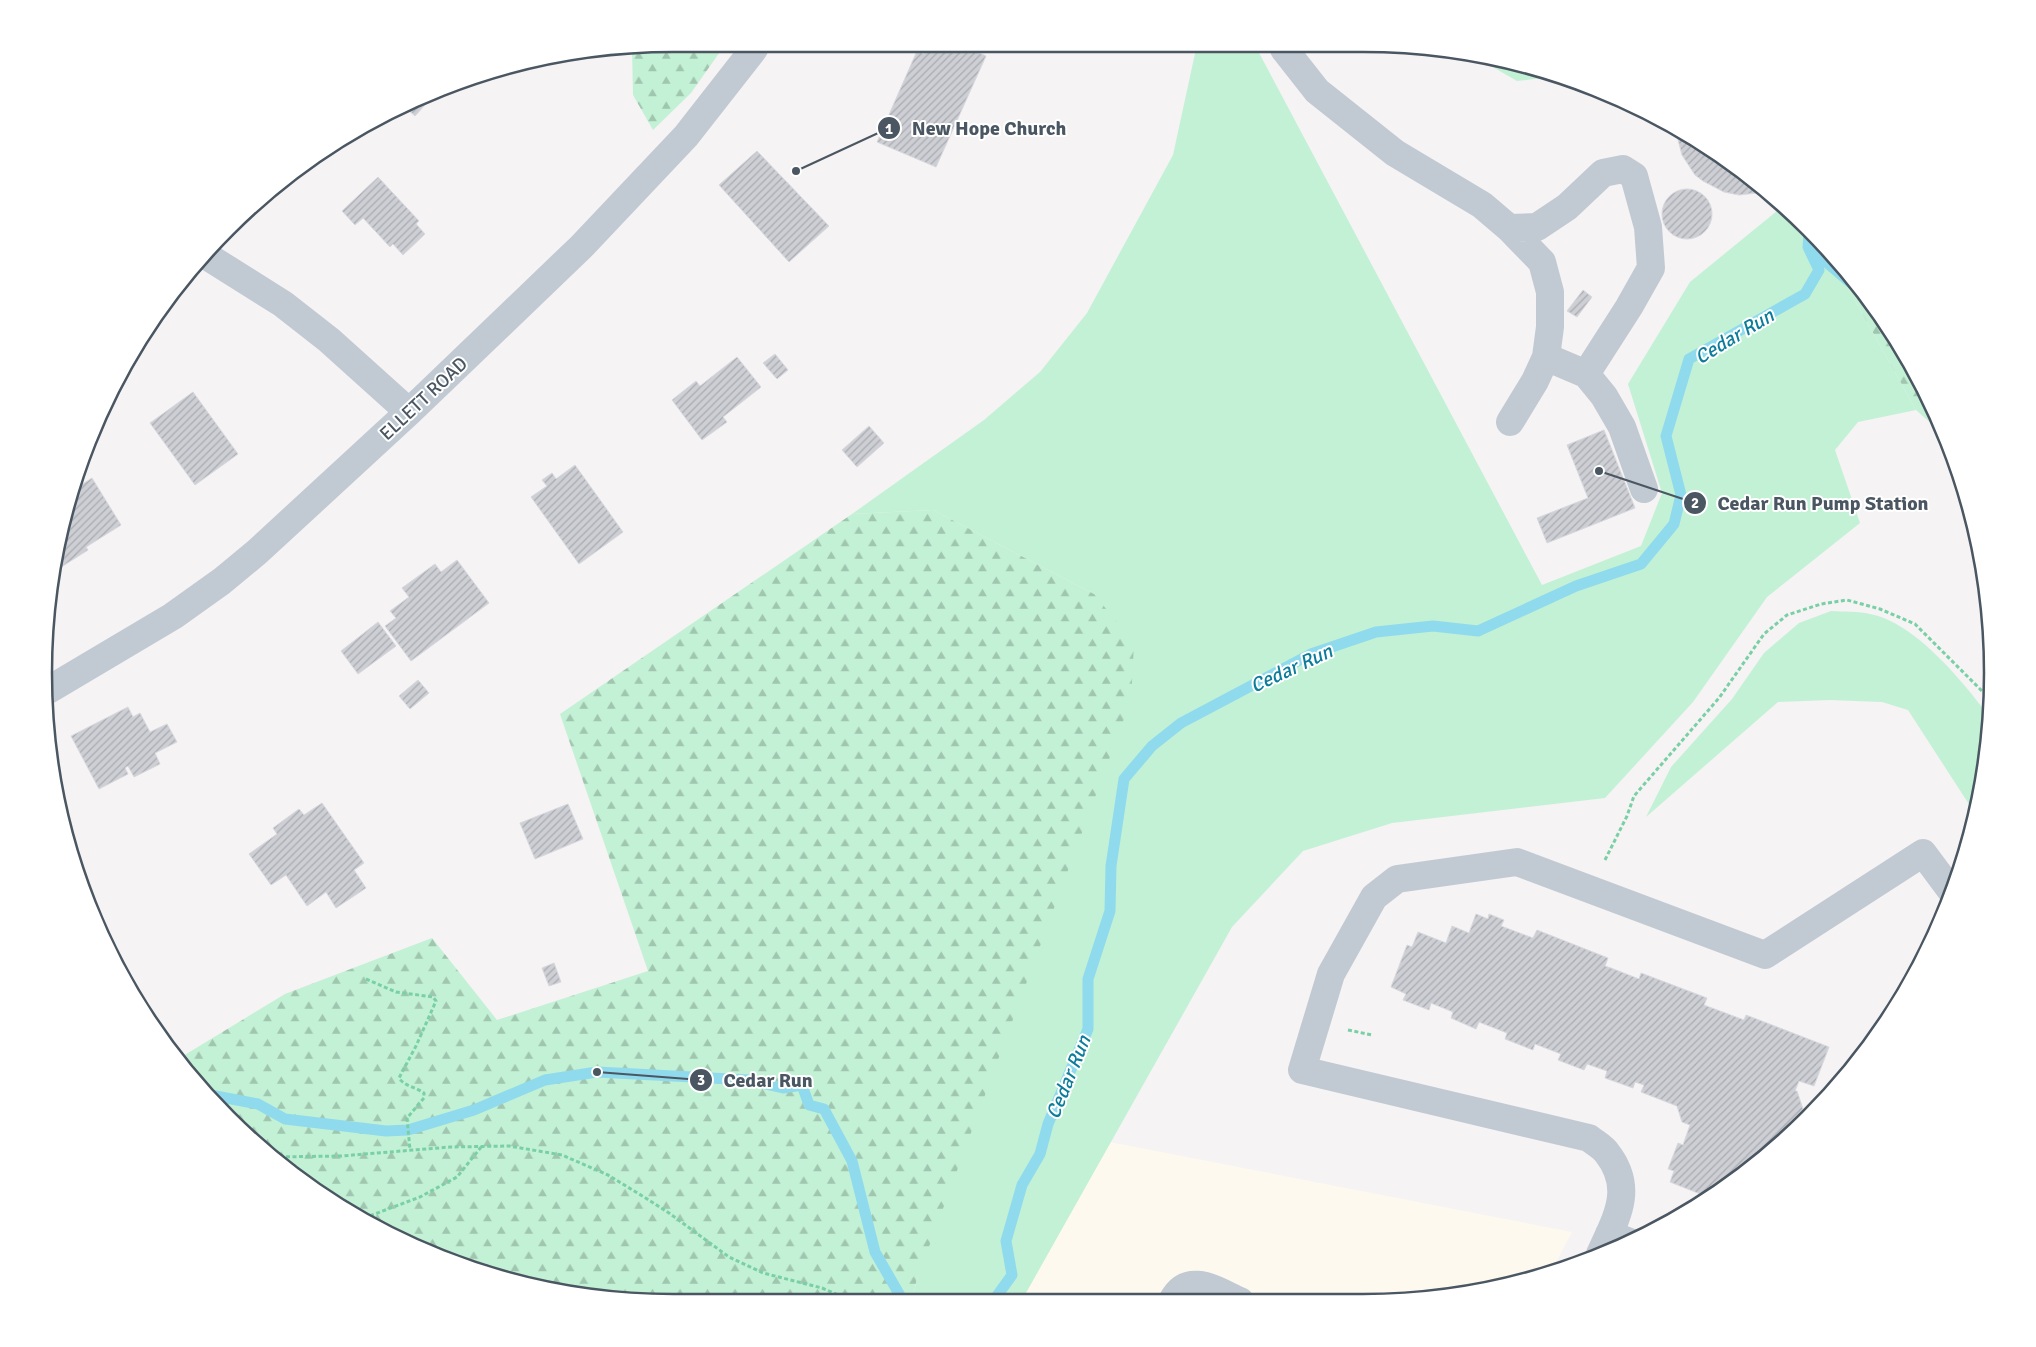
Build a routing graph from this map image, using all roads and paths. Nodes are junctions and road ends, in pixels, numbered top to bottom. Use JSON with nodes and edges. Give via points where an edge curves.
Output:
{"nodes":[{"id":1,"x":751,"y":53,"type":"edge"},
{"id":2,"x":1287,"y":53,"type":"edge"},
{"id":3,"x":1509,"y":228,"type":"junction"},
{"id":4,"x":211,"y":259,"type":"edge"},
{"id":5,"x":1546,"y":357,"type":"junction"},
{"id":6,"x":1586,"y":374,"type":"junction"},
{"id":7,"x":409,"y":412,"type":"junction"},
{"id":8,"x":1510,"y":422,"type":"dead end"},
{"id":9,"x":1644,"y":488,"type":"dead end"},
{"id":10,"x":53,"y":687,"type":"edge"},
{"id":11,"x":1983,"y":692,"type":"edge"},
{"id":12,"x":1946,"y":884,"type":"edge"},
{"id":13,"x":1590,"y":890,"type":"junction"},
{"id":14,"x":366,"y":979,"type":"dead end"},
{"id":15,"x":482,"y":1146,"type":"junction"},
{"id":16,"x":410,"y":1150,"type":"junction"},
{"id":17,"x":284,"y":1157,"type":"edge"},
{"id":18,"x":371,"y":1215,"type":"edge"},
{"id":19,"x":1613,"y":1241,"type":"edge"},
{"id":20,"x":836,"y":1294,"type":"edge"},
{"id":21,"x":1176,"y":1294,"type":"edge"},
{"id":22,"x":1224,"y":1294,"type":"edge"}],
"edges":[{"from":1,"to":7,"type":"street","name":"ELLETT ROAD","via":[[657,168],[581,247]]},
{"from":2,"to":3,"type":"street","via":[[1317,91],[1395,153],[1482,205]]},
{"from":3,"to":5,"type":"street","via":[[1542,262],[1550,292]]},
{"from":3,"to":6,"type":"street","via":[[1537,227],[1567,207],[1604,173],[1622,169],[1634,176],[1648,227],[1651,268]]},
{"from":4,"to":7,"type":"street","via":[[283,304]]},
{"from":5,"to":6,"type":"street"},
{"from":5,"to":8,"type":"street"},
{"from":6,"to":9,"type":"street","via":[[1604,396],[1622,427]]},
{"from":7,"to":10,"type":"street","name":"ELLETT ROAD","via":[[222,581],[173,616]]},
{"from":11,"to":13,"type":"path","via":[[1915,624],[1880,609],[1847,600],[1821,604],[1788,615],[1764,634],[1719,698],[1634,796],[1628,816]]},
{"from":12,"to":13,"type":"street","via":[[1924,854],[1765,955]]},
{"from":13,"to":19,"type":"street","via":[[1517,862],[1397,879],[1374,897],[1331,974],[1302,1070],[1589,1138],[1607,1152],[1623,1193]]},
{"from":14,"to":16,"type":"path","via":[[396,992],[433,997],[436,1001],[399,1078],[424,1093],[424,1098],[407,1118]]},
{"from":15,"to":16,"type":"path"},
{"from":15,"to":18,"type":"path","via":[[457,1177],[420,1197]]},
{"from":15,"to":20,"type":"path","via":[[508,1146],[562,1155],[608,1175],[669,1213],[729,1257],[763,1273]]},
{"from":16,"to":17,"type":"path"},
{"from":21,"to":22,"type":"street","via":[[1186,1285],[1200,1284]]}]}
